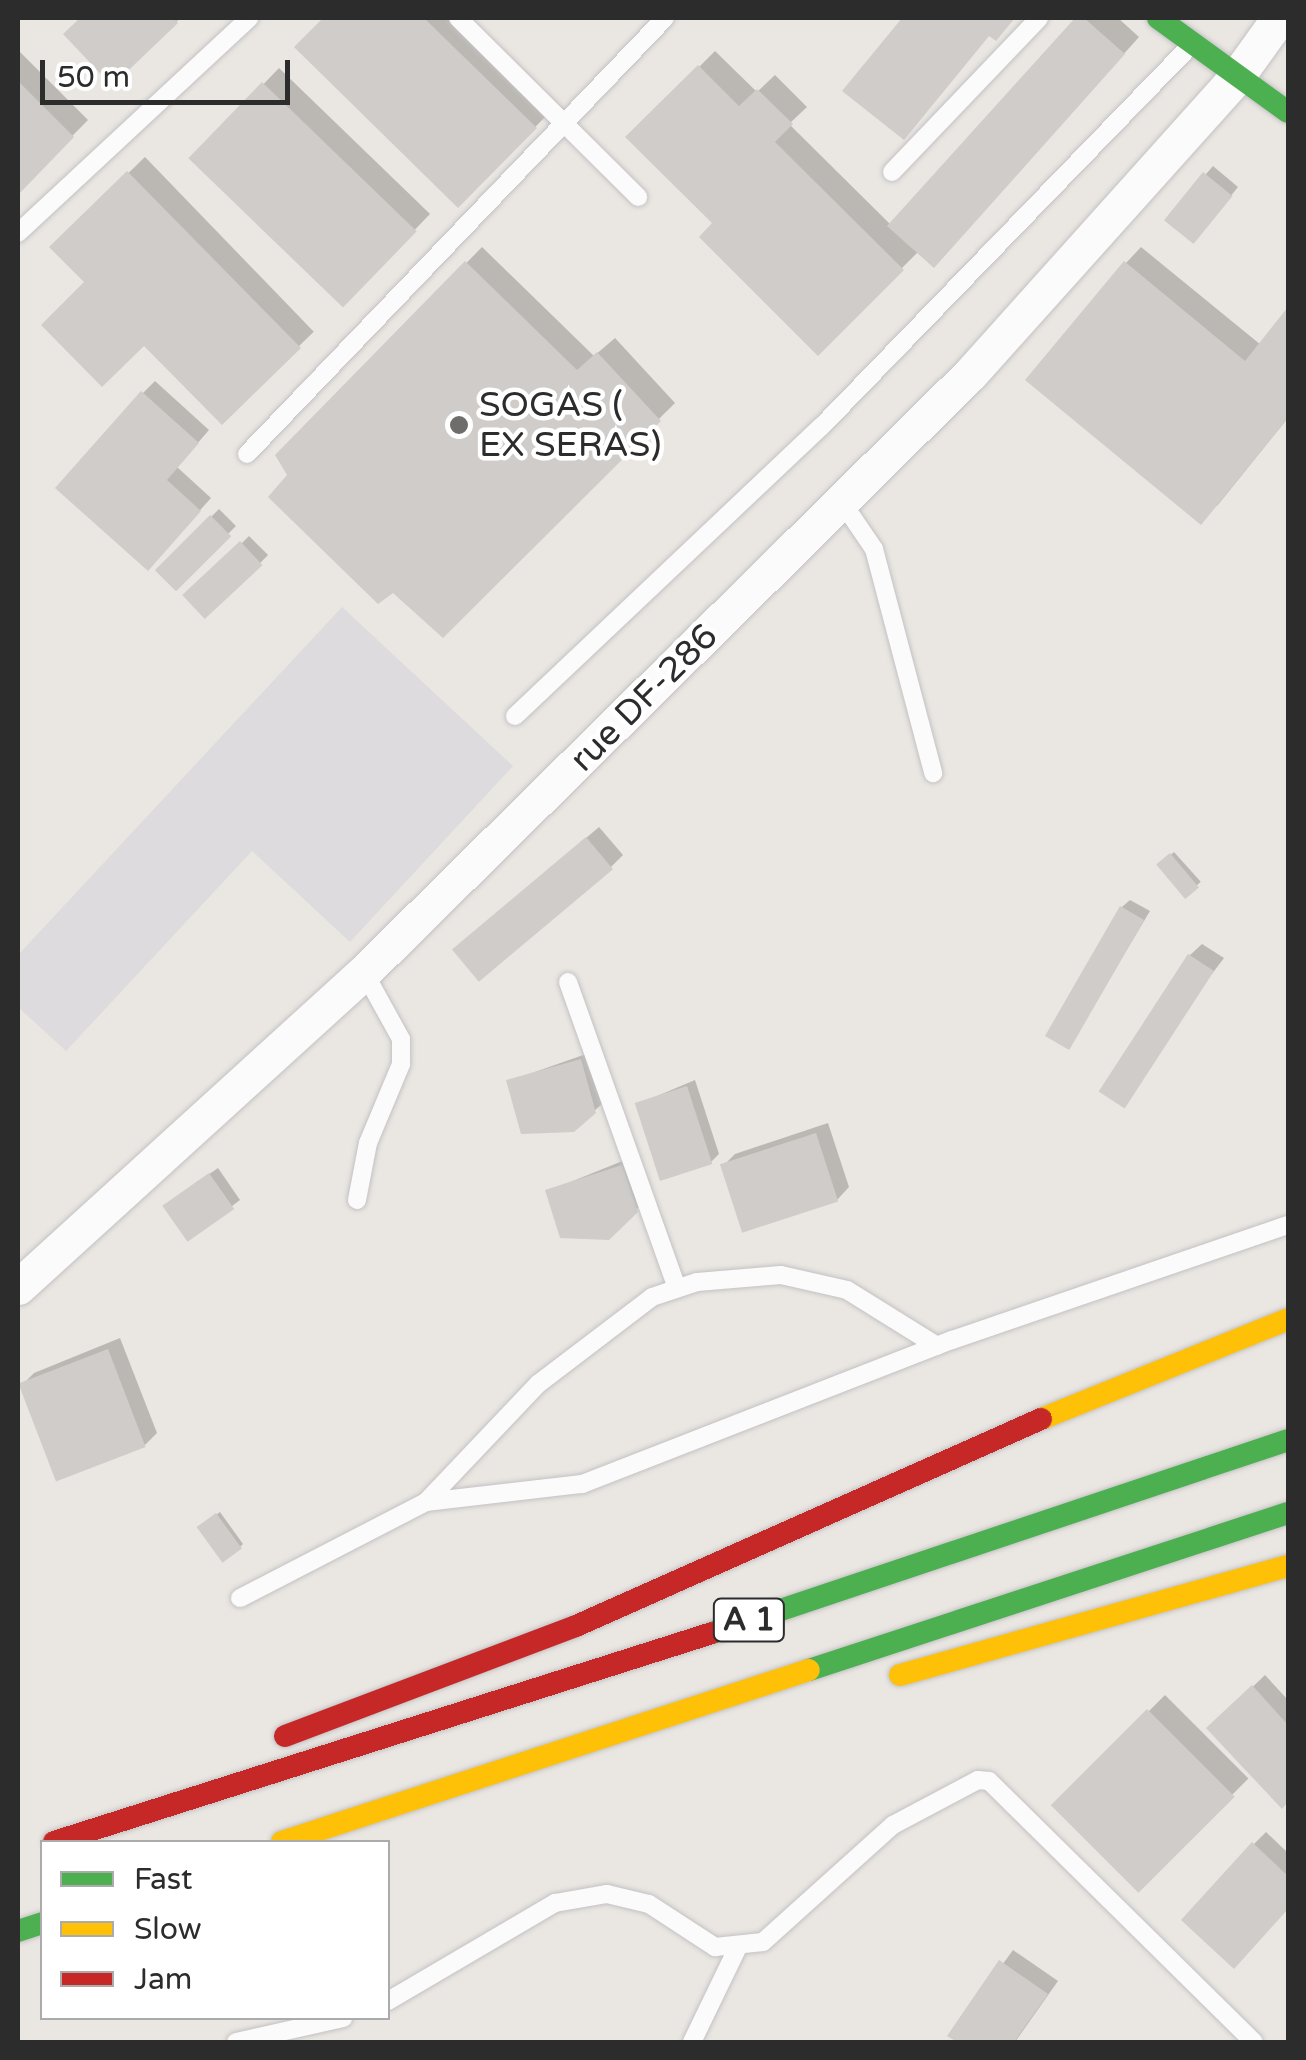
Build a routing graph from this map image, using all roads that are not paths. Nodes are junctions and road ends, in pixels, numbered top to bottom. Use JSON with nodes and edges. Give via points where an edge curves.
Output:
{"nodes":[{"id":1,"x":249,"y":18,"type":"edge"},
{"id":2,"x":458,"y":18,"type":"edge"},
{"id":3,"x":665,"y":18,"type":"edge"},
{"id":4,"x":1039,"y":18,"type":"edge"},
{"id":5,"x":1158,"y":18,"type":"edge"},
{"id":6,"x":1279,"y":18,"type":"edge"},
{"id":7,"x":1193,"y":43,"type":"junction"},
{"id":8,"x":1238,"y":76,"type":"junction"},
{"id":9,"x":1288,"y":112,"type":"edge"},
{"id":10,"x":568,"y":122,"type":"junction"},
{"id":11,"x":892,"y":172,"type":"dead end"},
{"id":12,"x":638,"y":196,"type":"dead end"},
{"id":13,"x":18,"y":233,"type":"edge"},
{"id":14,"x":247,"y":454,"type":"dead end"},
{"id":15,"x":842,"y":502,"type":"junction"},
{"id":16,"x":516,"y":716,"type":"dead end"},
{"id":17,"x":933,"y":773,"type":"dead end"},
{"id":18,"x":364,"y":972,"type":"junction"},
{"id":19,"x":568,"y":982,"type":"dead end"},
{"id":20,"x":357,"y":1200,"type":"dead end"},
{"id":21,"x":1288,"y":1224,"type":"edge"},
{"id":22,"x":18,"y":1288,"type":"edge"},
{"id":23,"x":677,"y":1288,"type":"junction"},
{"id":24,"x":1288,"y":1319,"type":"edge"},
{"id":25,"x":937,"y":1346,"type":"junction"},
{"id":26,"x":1288,"y":1440,"type":"edge"},
{"id":27,"x":426,"y":1502,"type":"junction"},
{"id":28,"x":1288,"y":1513,"type":"edge"},
{"id":29,"x":1288,"y":1566,"type":"edge"},
{"id":30,"x":240,"y":1598,"type":"dead end"},
{"id":31,"x":813,"y":1672,"type":"junction"},
{"id":32,"x":208,"y":1794,"type":"junction"},
{"id":33,"x":60,"y":1840,"type":"edge"},
{"id":34,"x":288,"y":1840,"type":"edge"},
{"id":35,"x":737,"y":1949,"type":"junction"},
{"id":36,"x":390,"y":2000,"type":"edge"},
{"id":37,"x":334,"y":2020,"type":"edge"},
{"id":38,"x":236,"y":2042,"type":"edge"},
{"id":39,"x":692,"y":2042,"type":"edge"},
{"id":40,"x":1254,"y":2042,"type":"edge"}],
"edges":[{"from":1,"to":13,"type":"lane"},
{"from":2,"to":10,"type":"lane"},
{"from":3,"to":10,"type":"lane"},
{"from":4,"to":11,"type":"lane"},
{"from":5,"to":7,"type":"main road"},
{"from":6,"to":8,"type":"street","name":"rue DF-286"},
{"from":7,"to":8,"type":"main road"},
{"from":7,"to":16,"type":"lane","via":[[822,426]]},
{"from":8,"to":9,"type":"main road"},
{"from":8,"to":15,"type":"street","name":"rue DF-286","via":[[971,373]]},
{"from":10,"to":12,"type":"lane"},
{"from":10,"to":14,"type":"lane"},
{"from":15,"to":17,"type":"lane","via":[[874,549]]},
{"from":15,"to":18,"type":"street","name":"rue DF-286"},
{"from":18,"to":20,"type":"lane","via":[[401,1040],[401,1064],[368,1143]]},
{"from":18,"to":22,"type":"street","name":"rue DF-286"},
{"from":19,"to":23,"type":"lane"},
{"from":21,"to":25,"type":"lane"},
{"from":23,"to":25,"type":"lane","via":[[781,1275],[848,1290]]},
{"from":23,"to":27,"type":"lane","via":[[652,1296],[538,1384]]},
{"from":24,"to":32,"type":"main road","via":[[938,1460],[576,1626],[310,1724],[269,1743]]},
{"from":25,"to":27,"type":"lane","via":[[582,1484]]},
{"from":26,"to":32,"type":"main road","number":"A 1"},
{"from":27,"to":30,"type":"lane"},
{"from":28,"to":31,"type":"main road","number":"A 1"},
{"from":29,"to":31,"type":"main road","via":[[919,1672],[869,1679]]},
{"from":31,"to":34,"type":"main road","number":"A 1"},
{"from":32,"to":33,"type":"main road","number":"A 1"},
{"from":35,"to":36,"type":"lane","via":[[695,1939],[650,1904],[607,1894],[555,1903]]},
{"from":35,"to":39,"type":"lane"},
{"from":35,"to":40,"type":"lane","via":[[762,1942],[893,1825],[970,1784],[989,1782]]},
{"from":37,"to":38,"type":"lane"}]}
